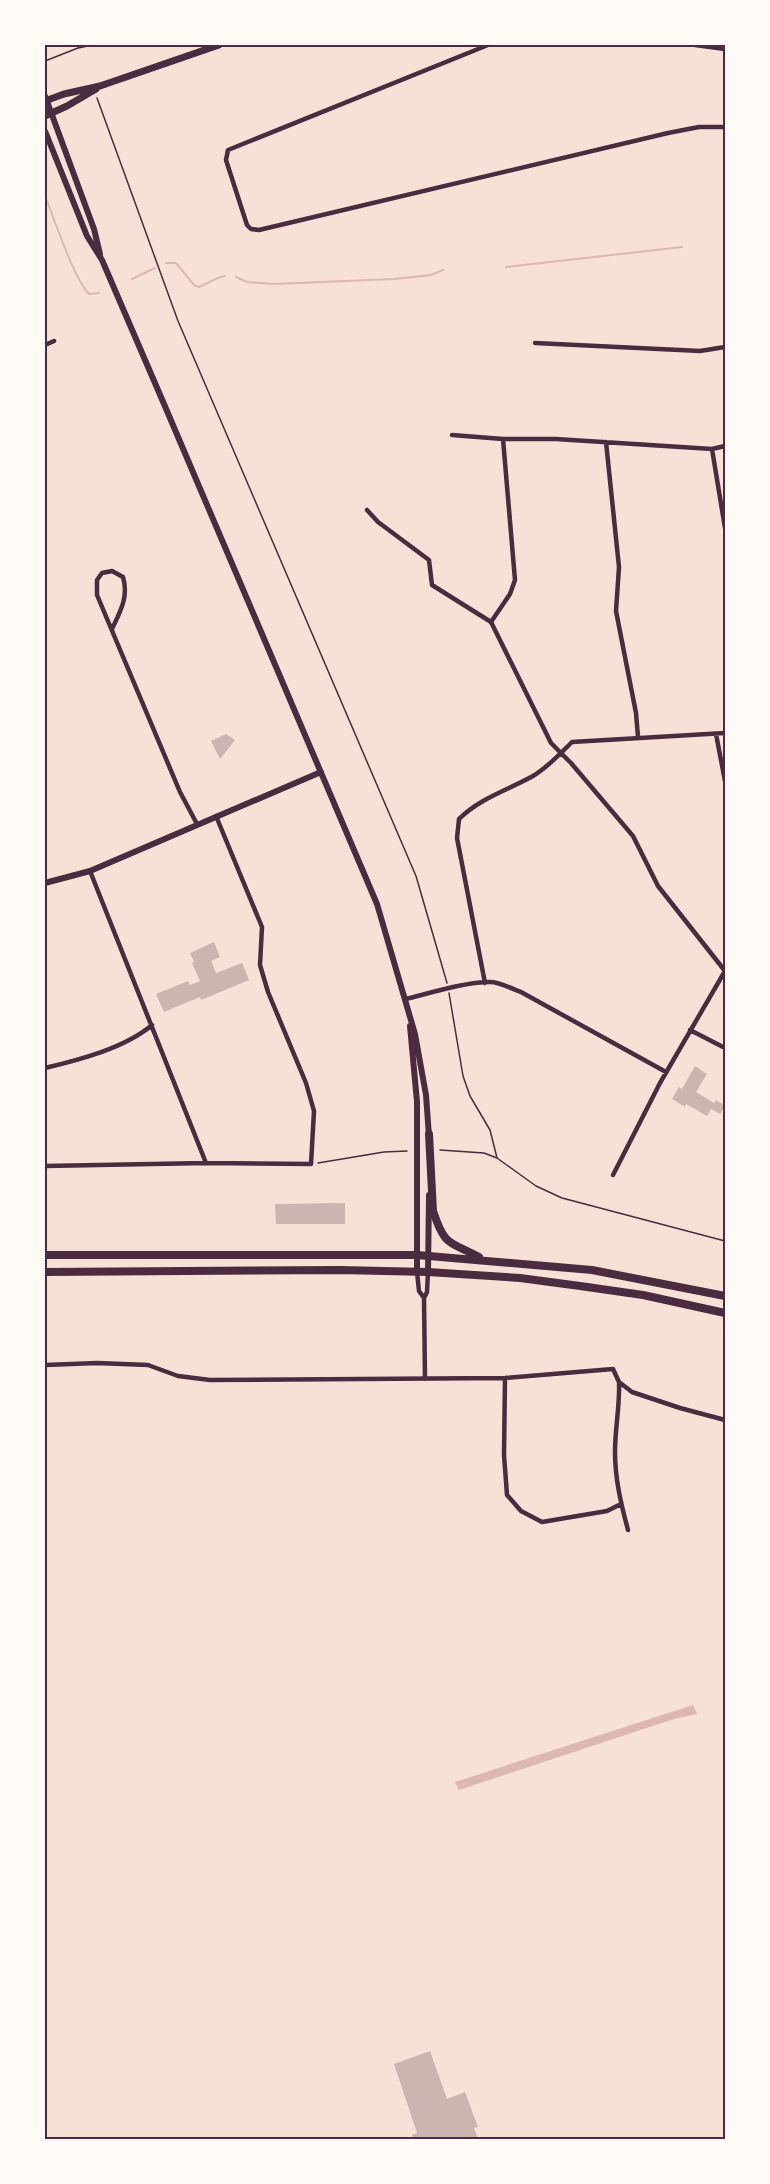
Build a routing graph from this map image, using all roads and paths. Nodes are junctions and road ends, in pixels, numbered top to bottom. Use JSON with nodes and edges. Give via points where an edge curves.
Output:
{"nodes":[{"id":1,"x":93,"y":45,"type":"edge"},
{"id":2,"x":219,"y":45,"type":"edge"},
{"id":3,"x":488,"y":45,"type":"edge"},
{"id":4,"x":695,"y":45,"type":"edge"},
{"id":5,"x":725,"y":50,"type":"edge"},
{"id":6,"x":45,"y":61,"type":"edge"},
{"id":7,"x":100,"y":86,"type":"junction"},
{"id":8,"x":97,"y":97,"type":"dead end"},
{"id":9,"x":46,"y":99,"type":"edge"},
{"id":10,"x":48,"y":115,"type":"edge"},
{"id":11,"x":725,"y":127,"type":"edge"},
{"id":12,"x":45,"y":131,"type":"edge"},
{"id":13,"x":102,"y":260,"type":"junction"},
{"id":14,"x":54,"y":341,"type":"dead end"},
{"id":15,"x":535,"y":343,"type":"dead end"},
{"id":16,"x":45,"y":345,"type":"edge"},
{"id":17,"x":725,"y":346,"type":"edge"},
{"id":18,"x":452,"y":435,"type":"dead end"},
{"id":19,"x":503,"y":439,"type":"junction"},
{"id":20,"x":606,"y":442,"type":"junction"},
{"id":21,"x":725,"y":446,"type":"edge"},
{"id":22,"x":712,"y":449,"type":"junction"},
{"id":23,"x":367,"y":510,"type":"dead end"},
{"id":24,"x":725,"y":528,"type":"edge"},
{"id":25,"x":491,"y":622,"type":"junction"},
{"id":26,"x":112,"y":629,"type":"junction"},
{"id":27,"x":725,"y":733,"type":"edge"},
{"id":28,"x":716,"y":734,"type":"junction"},
{"id":29,"x":638,"y":737,"type":"junction"},
{"id":30,"x":561,"y":753,"type":"junction"},
{"id":31,"x":321,"y":772,"type":"junction"},
{"id":32,"x":725,"y":781,"type":"edge"},
{"id":33,"x":216,"y":816,"type":"junction"},
{"id":34,"x":197,"y":824,"type":"junction"},
{"id":35,"x":90,"y":871,"type":"junction"},
{"id":36,"x":45,"y":883,"type":"edge"},
{"id":37,"x":725,"y":971,"type":"edge"},
{"id":38,"x":484,"y":983,"type":"junction"},
{"id":39,"x":448,"y":989,"type":"junction"},
{"id":40,"x":406,"y":999,"type":"junction"},
{"id":41,"x":410,"y":1020,"type":"junction"},
{"id":42,"x":152,"y":1025,"type":"junction"},
{"id":43,"x":690,"y":1030,"type":"junction"},
{"id":44,"x":725,"y":1048,"type":"edge"},
{"id":45,"x":45,"y":1068,"type":"edge"},
{"id":46,"x":666,"y":1072,"type":"junction"},
{"id":47,"x":429,"y":1134,"type":"junction"},
{"id":48,"x":440,"y":1150,"type":"dead end"},
{"id":49,"x":407,"y":1151,"type":"dead end"},
{"id":50,"x":496,"y":1158,"type":"junction"},
{"id":51,"x":206,"y":1163,"type":"junction"},
{"id":52,"x":311,"y":1164,"type":"junction"},
{"id":53,"x":45,"y":1166,"type":"edge"},
{"id":54,"x":613,"y":1175,"type":"dead end"},
{"id":55,"x":725,"y":1241,"type":"edge"},
{"id":56,"x":45,"y":1255,"type":"edge"},
{"id":57,"x":417,"y":1255,"type":"junction"},
{"id":58,"x":429,"y":1255,"type":"junction"},
{"id":59,"x":483,"y":1259,"type":"junction"},
{"id":60,"x":417,"y":1271,"type":"junction"},
{"id":61,"x":45,"y":1272,"type":"edge"},
{"id":62,"x":428,"y":1272,"type":"junction"},
{"id":63,"x":725,"y":1296,"type":"edge"},
{"id":64,"x":423,"y":1298,"type":"junction"},
{"id":65,"x":725,"y":1313,"type":"edge"},
{"id":66,"x":45,"y":1365,"type":"edge"},
{"id":67,"x":505,"y":1378,"type":"junction"},
{"id":68,"x":425,"y":1379,"type":"junction"},
{"id":69,"x":619,"y":1382,"type":"junction"},
{"id":70,"x":725,"y":1420,"type":"edge"},
{"id":71,"x":621,"y":1504,"type":"junction"},
{"id":72,"x":628,"y":1530,"type":"dead end"}],
"edges":[{"from":1,"to":6,"type":"path"},
{"from":2,"to":7,"type":"main road"},
{"from":3,"to":11,"type":"street","via":[[228,150],[226,160],[251,229],[668,133]]},
{"from":4,"to":5,"type":"street"},
{"from":7,"to":9,"type":"main road"},
{"from":7,"to":10,"type":"main road"},
{"from":8,"to":39,"type":"path","via":[[178,321],[416,876]]},
{"from":9,"to":10,"type":"street"},
{"from":10,"to":13,"type":"street","via":[[94,229]]},
{"from":12,"to":13,"type":"street","via":[[87,236]]},
{"from":13,"to":31,"type":"street"},
{"from":14,"to":16,"type":"street"},
{"from":15,"to":17,"type":"street","via":[[700,351]]},
{"from":18,"to":19,"type":"street"},
{"from":19,"to":20,"type":"street"},
{"from":19,"to":25,"type":"street","via":[[515,580]]},
{"from":20,"to":22,"type":"street"},
{"from":20,"to":29,"type":"street","via":[[619,567],[616,611]]},
{"from":21,"to":22,"type":"street"},
{"from":22,"to":24,"type":"street"},
{"from":23,"to":25,"type":"street","via":[[429,560],[432,585]]},
{"from":25,"to":30,"type":"street","via":[[551,743]]},
{"from":26,"to":26,"type":"street","via":[[97,595],[97,580],[102,573],[112,571],[123,577],[126,586],[124,603]]},
{"from":26,"to":34,"type":"street"},
{"from":27,"to":28,"type":"street"},
{"from":28,"to":29,"type":"street"},
{"from":28,"to":32,"type":"street"},
{"from":29,"to":30,"type":"street","via":[[573,742]]},
{"from":30,"to":37,"type":"street","via":[[633,836],[658,886]]},
{"from":30,"to":38,"type":"street","via":[[533,776],[503,789],[459,819],[457,838]]},
{"from":31,"to":33,"type":"street"},
{"from":31,"to":40,"type":"street","via":[[377,904]]},
{"from":33,"to":34,"type":"street"},
{"from":33,"to":52,"type":"street","via":[[262,927],[260,965],[312,1101]]},
{"from":34,"to":35,"type":"street"},
{"from":35,"to":36,"type":"street"},
{"from":35,"to":42,"type":"street"},
{"from":37,"to":43,"type":"street"},
{"from":38,"to":39,"type":"street"},
{"from":38,"to":46,"type":"street","via":[[497,983],[521,992]]},
{"from":39,"to":40,"type":"street"},
{"from":39,"to":50,"type":"path","via":[[463,1076],[490,1130]]},
{"from":40,"to":41,"type":"street"},
{"from":41,"to":47,"type":"street","via":[[426,1095]]},
{"from":41,"to":57,"type":"street","via":[[417,1102]]},
{"from":42,"to":45,"type":"street","via":[[111,1048]]},
{"from":42,"to":51,"type":"street"},
{"from":43,"to":44,"type":"street"},
{"from":43,"to":46,"type":"street"},
{"from":46,"to":54,"type":"street"},
{"from":47,"to":58,"type":"street"},
{"from":47,"to":59,"type":"highway","via":[[437,1222],[450,1243]]},
{"from":48,"to":50,"type":"path","via":[[471,1151]]},
{"from":49,"to":52,"type":"path"},
{"from":50,"to":55,"type":"path","via":[[536,1186],[562,1198]]},
{"from":51,"to":52,"type":"street"},
{"from":51,"to":53,"type":"street"},
{"from":56,"to":57,"type":"highway"},
{"from":57,"to":58,"type":"highway"},
{"from":57,"to":60,"type":"street"},
{"from":58,"to":59,"type":"highway"},
{"from":58,"to":62,"type":"street"},
{"from":59,"to":63,"type":"highway","via":[[592,1270]]},
{"from":60,"to":61,"type":"highway"},
{"from":60,"to":62,"type":"highway"},
{"from":60,"to":64,"type":"street"},
{"from":62,"to":64,"type":"street"},
{"from":62,"to":65,"type":"highway","via":[[580,1286]]},
{"from":64,"to":68,"type":"street"},
{"from":66,"to":68,"type":"street","via":[[148,1365],[178,1376],[210,1380]]},
{"from":67,"to":68,"type":"street"},
{"from":67,"to":69,"type":"street","via":[[613,1369]]},
{"from":67,"to":71,"type":"street","via":[[507,1495],[521,1511],[542,1522],[607,1511]]},
{"from":69,"to":70,"type":"street","via":[[632,1392]]},
{"from":69,"to":71,"type":"street","via":[[615,1454]]},
{"from":71,"to":72,"type":"street"}]}
